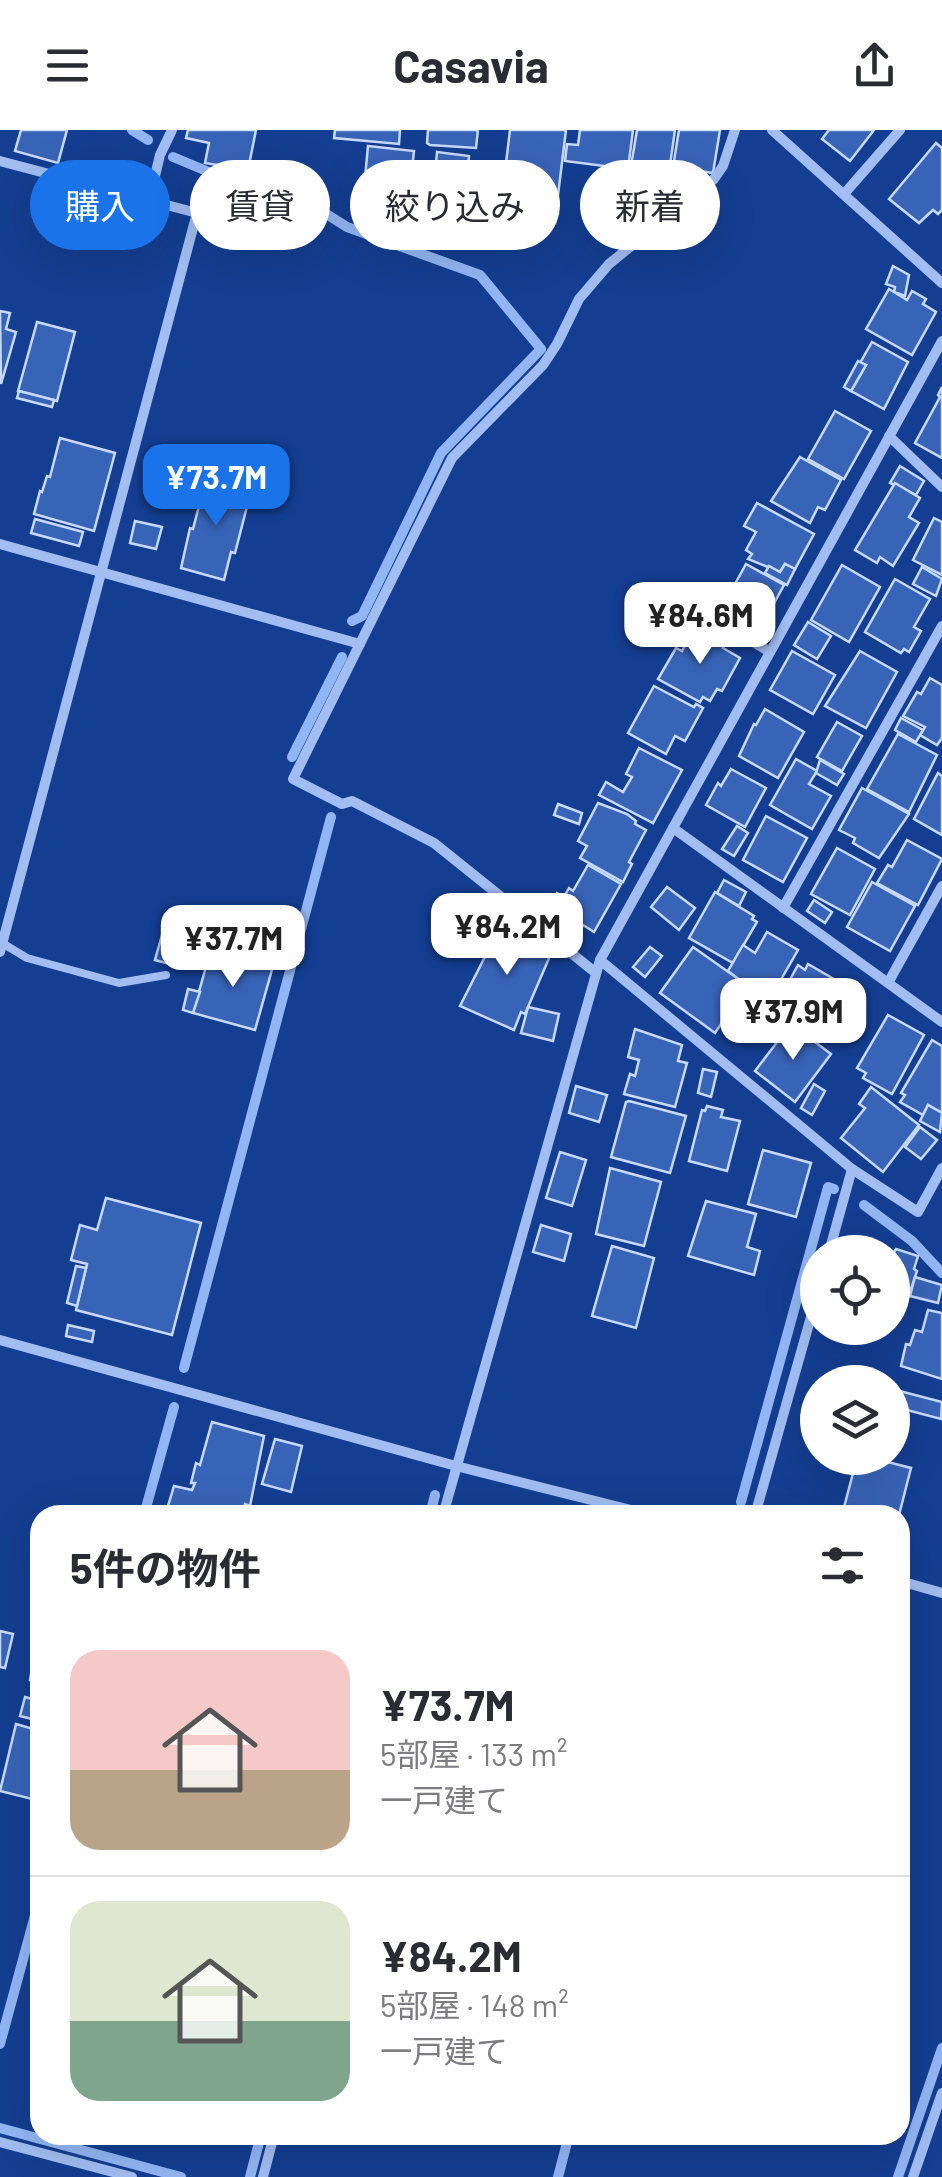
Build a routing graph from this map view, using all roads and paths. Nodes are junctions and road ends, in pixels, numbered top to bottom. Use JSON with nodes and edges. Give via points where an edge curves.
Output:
{"nodes":[{"id":1,"x":172,"y":130,"type":"edge"},
{"id":2,"x":735,"y":130,"type":"edge"},
{"id":3,"x":772,"y":130,"type":"edge"},
{"id":4,"x":900,"y":130,"type":"edge"},
{"id":5,"x":159,"y":160,"type":"edge"},
{"id":6,"x":0,"y":161,"type":"edge"},
{"id":7,"x":30,"y":169,"type":"edge"},
{"id":8,"x":844,"y":194,"type":"junction"},
{"id":9,"x":170,"y":206,"type":"edge"},
{"id":10,"x":942,"y":283,"type":"edge"},
{"id":11,"x":942,"y":340,"type":"edge"},
{"id":12,"x":889,"y":436,"type":"junction"},
{"id":13,"x":942,"y":487,"type":"edge"},
{"id":14,"x":0,"y":544,"type":"edge"},
{"id":15,"x":103,"y":572,"type":"junction"},
{"id":16,"x":700,"y":610,"type":"dead end"},
{"id":17,"x":942,"y":626,"type":"edge"},
{"id":18,"x":360,"y":644,"type":"junction"},
{"id":19,"x":770,"y":652,"type":"junction"},
{"id":20,"x":673,"y":828,"type":"junction"},
{"id":21,"x":942,"y":886,"type":"edge"},
{"id":22,"x":783,"y":908,"type":"junction"},
{"id":23,"x":1,"y":948,"type":"edge"},
{"id":24,"x":600,"y":960,"type":"junction"},
{"id":25,"x":596,"y":973,"type":"junction"},
{"id":26,"x":166,"y":974,"type":"dead end"},
{"id":27,"x":888,"y":983,"type":"junction"},
{"id":28,"x":942,"y":1022,"type":"edge"},
{"id":29,"x":852,"y":1168,"type":"junction"},
{"id":30,"x":942,"y":1168,"type":"edge"},
{"id":31,"x":833,"y":1235,"type":"edge"},
{"id":32,"x":0,"y":1340,"type":"edge"},
{"id":33,"x":803,"y":1345,"type":"edge"},
{"id":34,"x":456,"y":1466,"type":"junction"},
{"id":35,"x":446,"y":1505,"type":"edge"},
{"id":36,"x":611,"y":1505,"type":"edge"},
{"id":37,"x":758,"y":1505,"type":"edge"},
{"id":38,"x":910,"y":1585,"type":"edge"},
{"id":39,"x":942,"y":1593,"type":"edge"},
{"id":40,"x":942,"y":2092,"type":"edge"},
{"id":41,"x":0,"y":2142,"type":"edge"},
{"id":42,"x":271,"y":2145,"type":"edge"},
{"id":43,"x":132,"y":2177,"type":"edge"},
{"id":44,"x":263,"y":2177,"type":"edge"},
{"id":45,"x":913,"y":2177,"type":"edge"}],
"edges":[{"from":1,"to":5,"type":"street"},
{"from":2,"to":18,"type":"street","via":[[714,180],[609,264],[579,298],[543,365],[452,458]]},
{"from":3,"to":8,"type":"street"},
{"from":4,"to":8,"type":"street"},
{"from":6,"to":7,"type":"street"},
{"from":8,"to":10,"type":"street"},
{"from":9,"to":15,"type":"street","via":[[197,213]]},
{"from":11,"to":12,"type":"street"},
{"from":12,"to":13,"type":"street"},
{"from":12,"to":19,"type":"street"},
{"from":14,"to":15,"type":"street"},
{"from":15,"to":18,"type":"street"},
{"from":15,"to":23,"type":"street"},
{"from":16,"to":19,"type":"street"},
{"from":17,"to":22,"type":"street"},
{"from":18,"to":25,"type":"street","via":[[293,780],[434,843]]},
{"from":19,"to":20,"type":"street"},
{"from":20,"to":22,"type":"street"},
{"from":20,"to":24,"type":"street"},
{"from":21,"to":27,"type":"street"},
{"from":22,"to":27,"type":"street"},
{"from":23,"to":26,"type":"lane","via":[[119,983]]},
{"from":24,"to":25,"type":"street"},
{"from":24,"to":29,"type":"street"},
{"from":25,"to":34,"type":"street"},
{"from":27,"to":28,"type":"street"},
{"from":29,"to":30,"type":"street","via":[[918,1212]]},
{"from":29,"to":31,"type":"street"},
{"from":32,"to":34,"type":"street"},
{"from":33,"to":37,"type":"street"},
{"from":34,"to":35,"type":"street"},
{"from":34,"to":36,"type":"street"},
{"from":38,"to":39,"type":"street"},
{"from":40,"to":45,"type":"street"},
{"from":41,"to":43,"type":"street"},
{"from":42,"to":44,"type":"street"}]}
